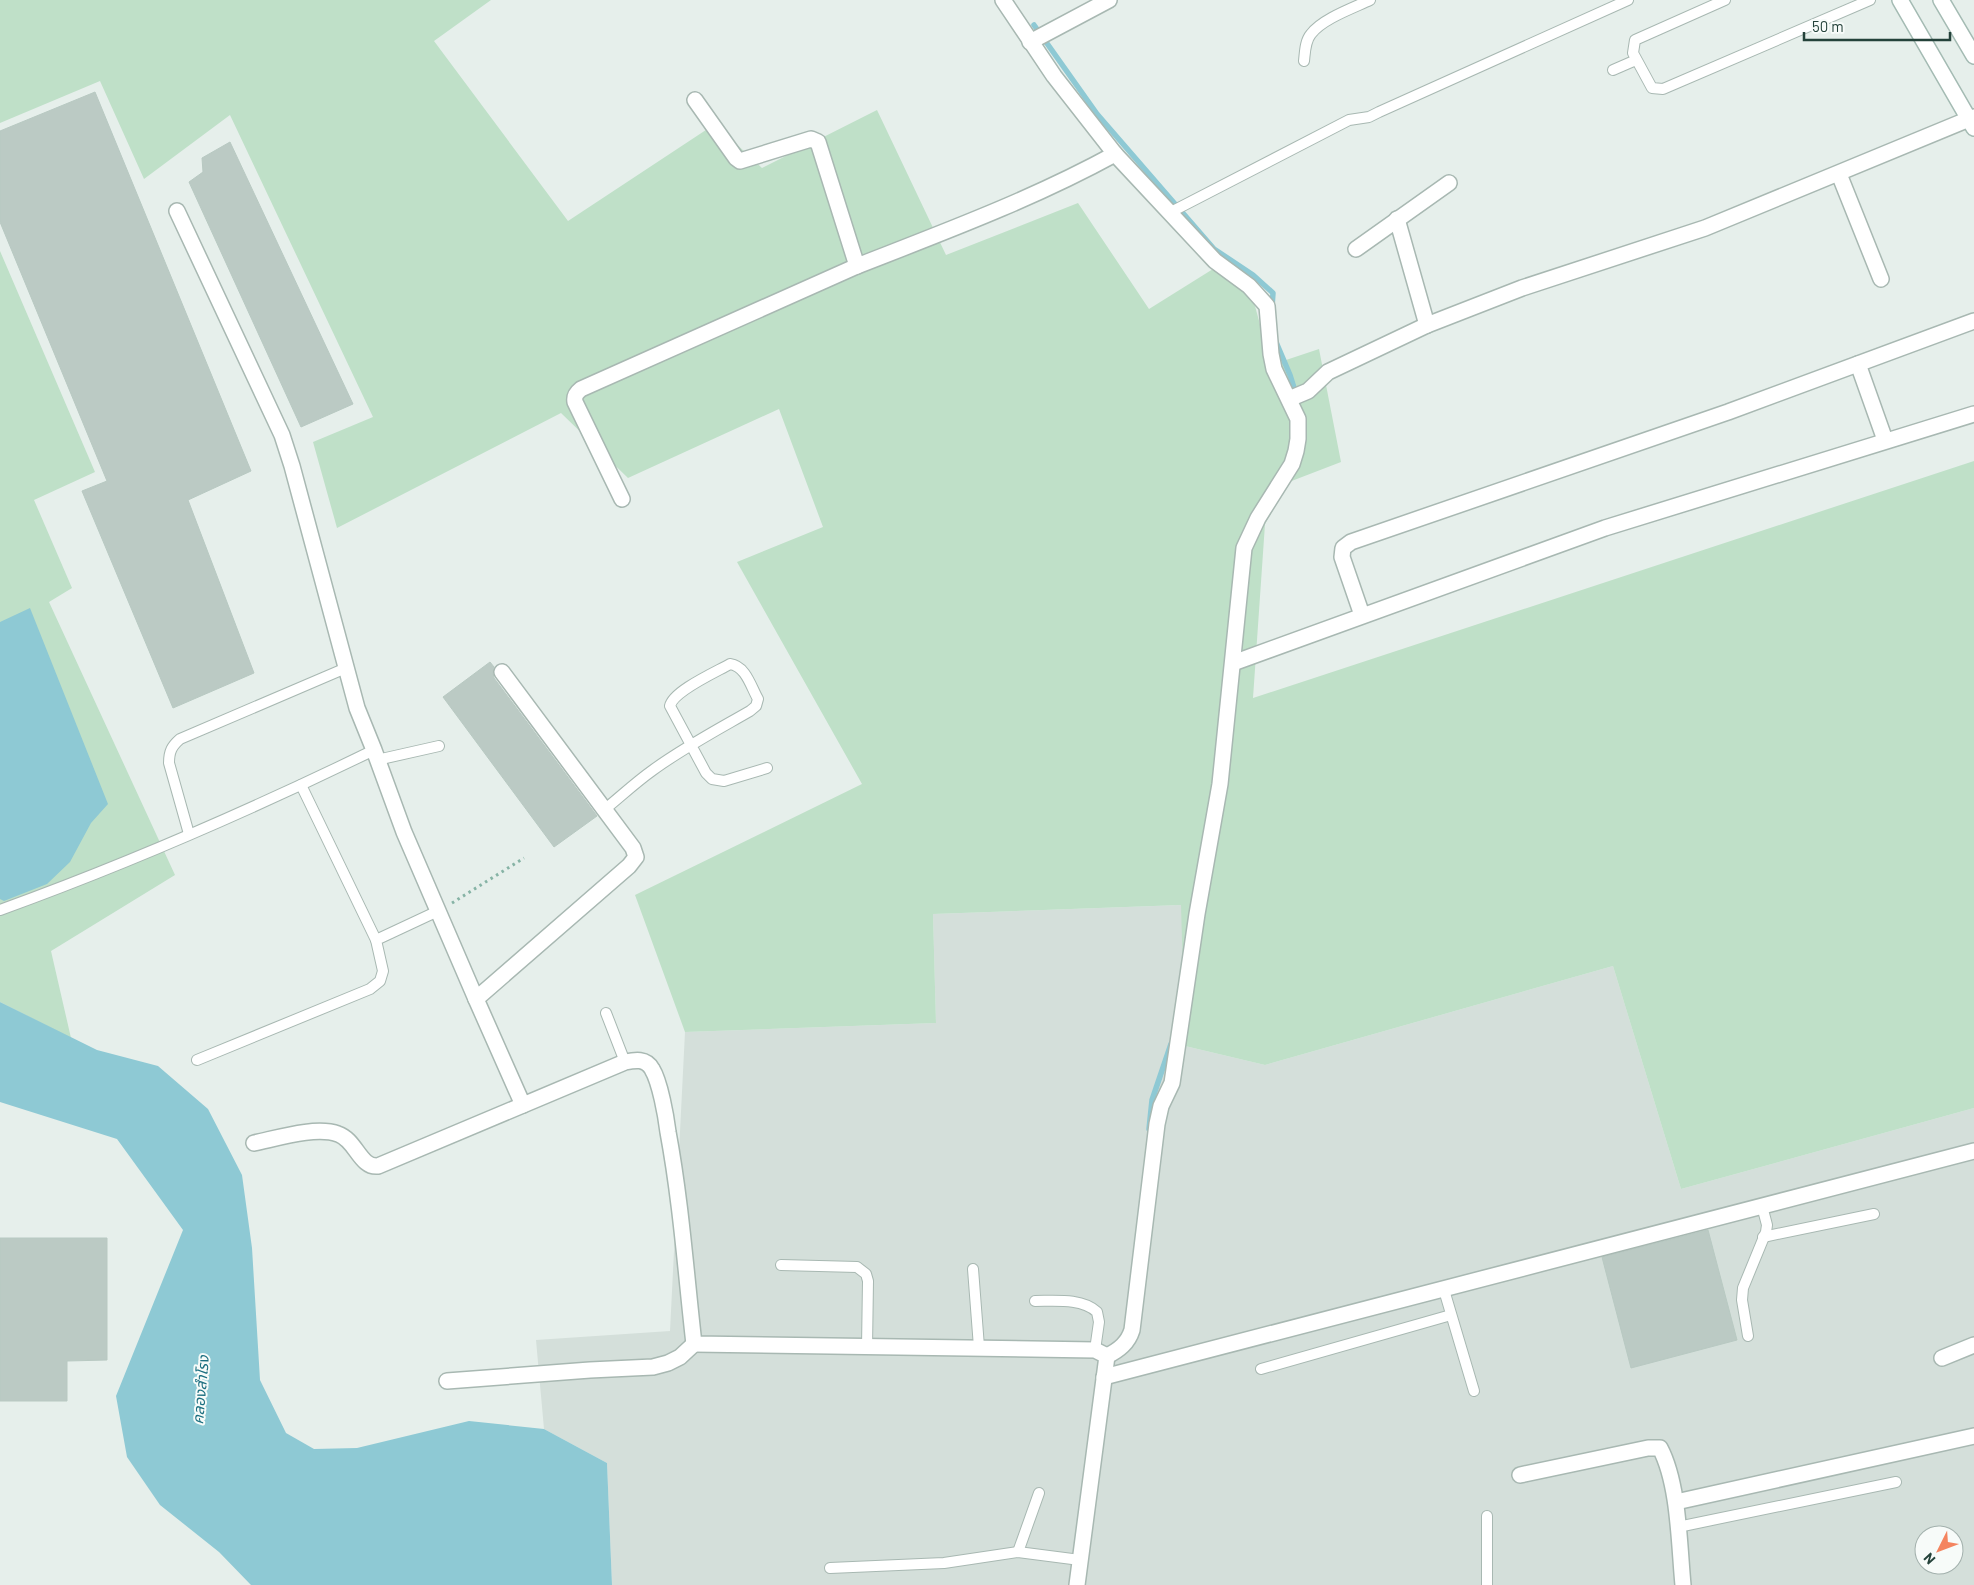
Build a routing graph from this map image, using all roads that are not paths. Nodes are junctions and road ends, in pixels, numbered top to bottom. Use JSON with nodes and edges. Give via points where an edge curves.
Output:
{"nodes":[{"id":1,"x":1003,"y":0,"type":"edge"},
{"id":2,"x":1109,"y":0,"type":"edge"},
{"id":3,"x":1370,"y":0,"type":"edge"},
{"id":4,"x":1628,"y":0,"type":"edge"},
{"id":5,"x":1725,"y":0,"type":"edge"},
{"id":6,"x":1870,"y":0,"type":"edge"},
{"id":7,"x":1900,"y":0,"type":"edge"},
{"id":8,"x":1942,"y":0,"type":"edge"},
{"id":9,"x":1850,"y":4,"type":"edge"},
{"id":10,"x":1036,"y":38,"type":"junction"},
{"id":11,"x":1974,"y":56,"type":"edge"},
{"id":12,"x":1636,"y":60,"type":"junction"},
{"id":13,"x":1304,"y":61,"type":"dead end"},
{"id":14,"x":1613,"y":70,"type":"dead end"},
{"id":15,"x":695,"y":100,"type":"dead end"},
{"id":16,"x":1972,"y":122,"type":"edge"},
{"id":17,"x":1115,"y":154,"type":"junction"},
{"id":18,"x":1839,"y":174,"type":"junction"},
{"id":19,"x":1449,"y":183,"type":"dead end"},
{"id":20,"x":177,"y":211,"type":"dead end"},
{"id":21,"x":1172,"y":211,"type":"junction"},
{"id":22,"x":1397,"y":219,"type":"junction"},
{"id":23,"x":1356,"y":249,"type":"dead end"},
{"id":24,"x":857,"y":266,"type":"junction"},
{"id":25,"x":1881,"y":279,"type":"dead end"},
{"id":26,"x":1974,"y":321,"type":"edge"},
{"id":27,"x":1427,"y":325,"type":"junction"},
{"id":28,"x":1858,"y":364,"type":"junction"},
{"id":29,"x":1291,"y":398,"type":"junction"},
{"id":30,"x":1974,"y":414,"type":"edge"},
{"id":31,"x":1885,"y":440,"type":"junction"},
{"id":32,"x":622,"y":499,"type":"dead end"},
{"id":33,"x":1362,"y":615,"type":"junction"},
{"id":34,"x":1242,"y":660,"type":"junction"},
{"id":35,"x":346,"y":668,"type":"junction"},
{"id":36,"x":502,"y":672,"type":"dead end"},
{"id":37,"x":690,"y":745,"type":"junction"},
{"id":38,"x":439,"y":746,"type":"dead end"},
{"id":39,"x":376,"y":755,"type":"junction"},
{"id":40,"x":767,"y":768,"type":"dead end"},
{"id":41,"x":302,"y":785,"type":"junction"},
{"id":42,"x":604,"y":810,"type":"junction"},
{"id":43,"x":188,"y":834,"type":"junction"},
{"id":44,"x":0,"y":910,"type":"edge"},
{"id":45,"x":438,"y":911,"type":"junction"},
{"id":46,"x":376,"y":940,"type":"junction"},
{"id":47,"x":476,"y":999,"type":"junction"},
{"id":48,"x":606,"y":1014,"type":"dead end"},
{"id":49,"x":197,"y":1060,"type":"dead end"},
{"id":50,"x":625,"y":1062,"type":"junction"},
{"id":51,"x":523,"y":1105,"type":"junction"},
{"id":52,"x":254,"y":1142,"type":"dead end"},
{"id":53,"x":1974,"y":1152,"type":"edge"},
{"id":54,"x":1762,"y":1206,"type":"junction"},
{"id":55,"x":1874,"y":1214,"type":"dead end"},
{"id":56,"x":1763,"y":1237,"type":"junction"},
{"id":57,"x":781,"y":1265,"type":"dead end"},
{"id":58,"x":973,"y":1269,"type":"dead end"},
{"id":59,"x":1444,"y":1290,"type":"junction"},
{"id":60,"x":1035,"y":1301,"type":"dead end"},
{"id":61,"x":1452,"y":1315,"type":"junction"},
{"id":62,"x":1748,"y":1336,"type":"dead end"},
{"id":63,"x":694,"y":1344,"type":"junction"},
{"id":64,"x":1974,"y":1345,"type":"edge"},
{"id":65,"x":867,"y":1347,"type":"junction"},
{"id":66,"x":979,"y":1347,"type":"junction"},
{"id":67,"x":1101,"y":1353,"type":"junction"},
{"id":68,"x":1942,"y":1358,"type":"dead end"},
{"id":69,"x":1261,"y":1369,"type":"dead end"},
{"id":70,"x":1104,"y":1377,"type":"junction"},
{"id":71,"x":446,"y":1381,"type":"dead end"},
{"id":72,"x":1474,"y":1391,"type":"dead end"},
{"id":73,"x":1974,"y":1436,"type":"edge"},
{"id":74,"x":1520,"y":1476,"type":"dead end"},
{"id":75,"x":1896,"y":1482,"type":"dead end"},
{"id":76,"x":1039,"y":1493,"type":"dead end"},
{"id":77,"x":1676,"y":1502,"type":"junction"},
{"id":78,"x":1487,"y":1516,"type":"dead end"},
{"id":79,"x":1678,"y":1527,"type":"junction"},
{"id":80,"x":1018,"y":1552,"type":"junction"},
{"id":81,"x":1080,"y":1560,"type":"junction"},
{"id":82,"x":830,"y":1568,"type":"dead end"},
{"id":83,"x":1077,"y":1585,"type":"edge"},
{"id":84,"x":1487,"y":1585,"type":"edge"},
{"id":85,"x":1683,"y":1585,"type":"edge"}],
"edges":[{"from":1,"to":10,"type":"street"},
{"from":2,"to":10,"type":"street"},
{"from":3,"to":13,"type":"lane","via":[[1323,24],[1311,34]]},
{"from":4,"to":21,"type":"lane","via":[[1369,117],[1349,120]]},
{"from":5,"to":12,"type":"lane","via":[[1635,40],[1633,53]]},
{"from":6,"to":9,"type":"lane"},
{"from":7,"to":16,"type":"street"},
{"from":8,"to":11,"type":"street"},
{"from":9,"to":12,"type":"lane","via":[[1663,89],[1652,88]]},
{"from":10,"to":17,"type":"street","via":[[1054,76]]},
{"from":12,"to":14,"type":"lane"},
{"from":15,"to":24,"type":"street","via":[[740,161],[811,139],[818,142]]},
{"from":16,"to":18,"type":"street"},
{"from":17,"to":21,"type":"street"},
{"from":17,"to":24,"type":"street","via":[[1030,196]]},
{"from":18,"to":25,"type":"street"},
{"from":18,"to":27,"type":"street","via":[[1705,228],[1522,288]]},
{"from":19,"to":22,"type":"street"},
{"from":20,"to":35,"type":"street","via":[[282,435]]},
{"from":21,"to":29,"type":"street","via":[[1215,261],[1264,300],[1269,311],[1270,354],[1274,369]]},
{"from":22,"to":23,"type":"street"},
{"from":22,"to":27,"type":"street"},
{"from":24,"to":32,"type":"street","via":[[577,392],[575,402]]},
{"from":26,"to":28,"type":"street"},
{"from":27,"to":29,"type":"street","via":[[1328,372],[1308,391]]},
{"from":28,"to":31,"type":"street"},
{"from":28,"to":33,"type":"street","via":[[1351,542],[1343,548],[1342,557]]},
{"from":29,"to":34,"type":"street","via":[[1298,419],[1292,464],[1258,518],[1244,548]]},
{"from":30,"to":31,"type":"street"},
{"from":31,"to":33,"type":"street","via":[[1605,528]]},
{"from":33,"to":34,"type":"street"},
{"from":34,"to":67,"type":"street","via":[[1197,914],[1172,1083],[1157,1124],[1132,1330],[1125,1344]]},
{"from":35,"to":39,"type":"street","via":[[357,708]]},
{"from":35,"to":43,"type":"lane","via":[[172,746],[169,762]]},
{"from":36,"to":42,"type":"street"},
{"from":37,"to":37,"type":"lane","via":[[756,706],[758,699],[737,665],[730,664],[671,700],[670,706]]},
{"from":37,"to":40,"type":"lane","via":[[712,779],[724,781]]},
{"from":37,"to":42,"type":"lane"},
{"from":38,"to":39,"type":"lane"},
{"from":39,"to":41,"type":"lane"},
{"from":39,"to":45,"type":"street"},
{"from":41,"to":43,"type":"lane"},
{"from":41,"to":46,"type":"lane"},
{"from":42,"to":47,"type":"street","via":[[636,857]]},
{"from":43,"to":44,"type":"lane","via":[[85,879]]},
{"from":45,"to":46,"type":"lane"},
{"from":45,"to":47,"type":"street"},
{"from":46,"to":49,"type":"lane","via":[[383,971],[380,981],[370,989]]},
{"from":47,"to":51,"type":"street"},
{"from":48,"to":50,"type":"lane"},
{"from":50,"to":51,"type":"street"},
{"from":50,"to":63,"type":"street","via":[[646,1062],[652,1069],[664,1110],[673,1156]]},
{"from":51,"to":52,"type":"street","via":[[372,1167],[366,1164],[352,1143],[330,1132]]},
{"from":53,"to":54,"type":"street"},
{"from":54,"to":56,"type":"lane","via":[[1767,1225]]},
{"from":54,"to":59,"type":"street"},
{"from":55,"to":56,"type":"lane"},
{"from":56,"to":62,"type":"lane","via":[[1743,1288]]},
{"from":57,"to":65,"type":"lane","via":[[844,1266],[858,1268],[866,1274]]},
{"from":58,"to":66,"type":"lane"},
{"from":59,"to":61,"type":"lane"},
{"from":59,"to":70,"type":"street"},
{"from":60,"to":67,"type":"lane","via":[[1090,1305],[1097,1312]]},
{"from":61,"to":69,"type":"lane"},
{"from":61,"to":72,"type":"lane"},
{"from":63,"to":65,"type":"street"},
{"from":63,"to":71,"type":"street","via":[[680,1357],[653,1367]]},
{"from":64,"to":68,"type":"street"},
{"from":65,"to":66,"type":"street"},
{"from":66,"to":67,"type":"street"},
{"from":67,"to":70,"type":"street"},
{"from":70,"to":81,"type":"street"},
{"from":73,"to":77,"type":"street"},
{"from":74,"to":77,"type":"street","via":[[1660,1448]]},
{"from":75,"to":79,"type":"lane"},
{"from":76,"to":80,"type":"lane"},
{"from":77,"to":79,"type":"street"},
{"from":78,"to":84,"type":"lane"},
{"from":79,"to":85,"type":"street"},
{"from":80,"to":81,"type":"lane"},
{"from":80,"to":82,"type":"lane","via":[[944,1563]]},
{"from":81,"to":83,"type":"street"}]}
